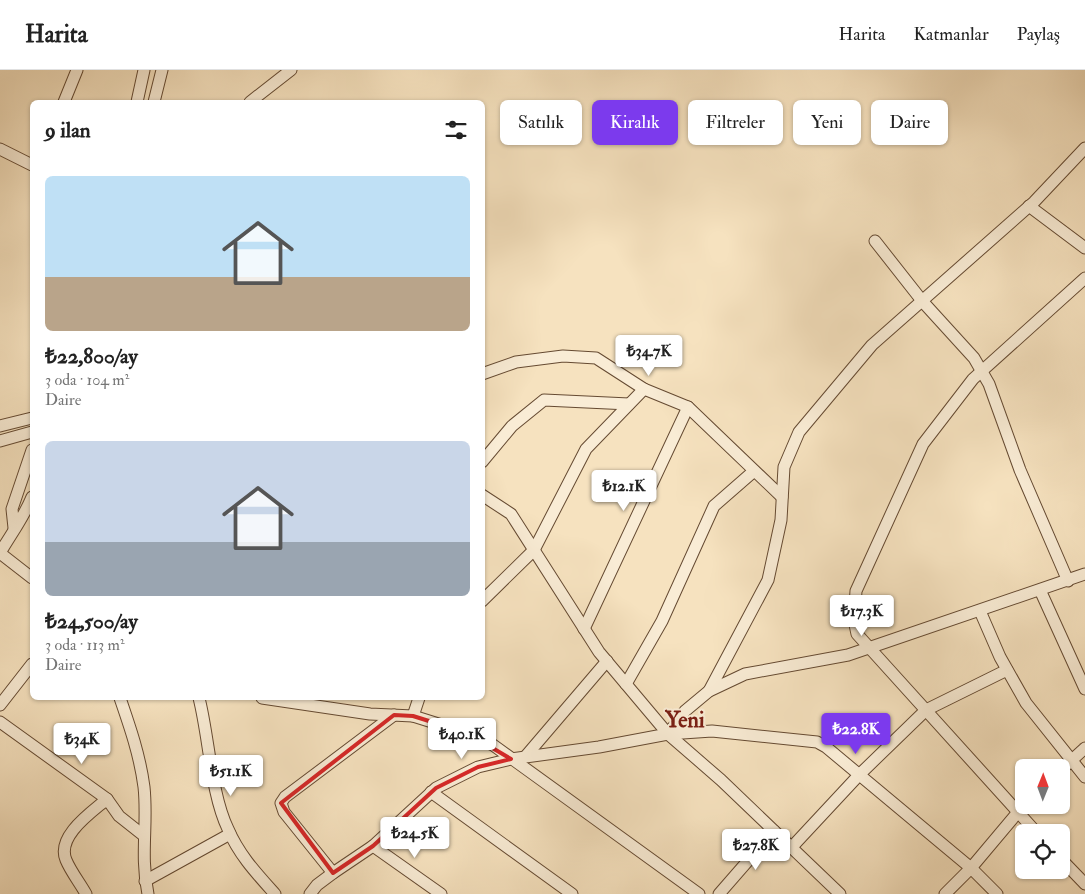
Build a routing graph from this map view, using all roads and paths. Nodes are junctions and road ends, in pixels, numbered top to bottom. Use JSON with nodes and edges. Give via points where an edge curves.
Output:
{"nodes":[{"id":1,"x":77,"y":70,"type":"edge"},
{"id":2,"x":144,"y":70,"type":"edge"},
{"id":3,"x":162,"y":70,"type":"edge"},
{"id":4,"x":291,"y":70,"type":"edge"},
{"id":5,"x":65,"y":100,"type":"edge"},
{"id":6,"x":137,"y":100,"type":"edge"},
{"id":7,"x":154,"y":100,"type":"edge"},
{"id":8,"x":253,"y":100,"type":"edge"},
{"id":9,"x":1085,"y":148,"type":"edge"},
{"id":10,"x":0,"y":149,"type":"edge"},
{"id":11,"x":30,"y":164,"type":"edge"},
{"id":12,"x":1029,"y":206,"type":"junction"},
{"id":13,"x":875,"y":241,"type":"dead end"},
{"id":14,"x":1085,"y":248,"type":"edge"},
{"id":15,"x":1085,"y":278,"type":"edge"},
{"id":16,"x":923,"y":302,"type":"junction"},
{"id":17,"x":982,"y":370,"type":"junction"},
{"id":18,"x":485,"y":373,"type":"edge"},
{"id":19,"x":644,"y":389,"type":"junction"},
{"id":20,"x":629,"y":404,"type":"junction"},
{"id":21,"x":688,"y":407,"type":"junction"},
{"id":22,"x":30,"y":418,"type":"edge"},
{"id":23,"x":0,"y":426,"type":"edge"},
{"id":24,"x":30,"y":433,"type":"edge"},
{"id":25,"x":0,"y":441,"type":"edge"},
{"id":26,"x":30,"y":456,"type":"edge"},
{"id":27,"x":485,"y":458,"type":"edge"},
{"id":28,"x":754,"y":471,"type":"junction"},
{"id":29,"x":485,"y":497,"type":"edge"},
{"id":30,"x":782,"y":497,"type":"junction"},
{"id":31,"x":30,"y":502,"type":"edge"},
{"id":32,"x":14,"y":528,"type":"junction"},
{"id":33,"x":534,"y":550,"type":"junction"},
{"id":34,"x":0,"y":553,"type":"edge"},
{"id":35,"x":1085,"y":574,"type":"edge"},
{"id":36,"x":30,"y":576,"type":"edge"},
{"id":37,"x":1068,"y":581,"type":"junction"},
{"id":38,"x":1040,"y":590,"type":"junction"},
{"id":39,"x":485,"y":598,"type":"edge"},
{"id":40,"x":980,"y":611,"type":"junction"},
{"id":41,"x":584,"y":629,"type":"junction"},
{"id":42,"x":869,"y":648,"type":"junction"},
{"id":43,"x":607,"y":661,"type":"junction"},
{"id":44,"x":30,"y":667,"type":"edge"},
{"id":45,"x":1007,"y":670,"type":"junction"},
{"id":46,"x":626,"y":684,"type":"junction"},
{"id":47,"x":1085,"y":689,"type":"edge"},
{"id":48,"x":709,"y":691,"type":"junction"},
{"id":49,"x":121,"y":700,"type":"edge"},
{"id":50,"x":199,"y":700,"type":"edge"},
{"id":51,"x":302,"y":700,"type":"edge"},
{"id":52,"x":418,"y":700,"type":"edge"},
{"id":53,"x":322,"y":701,"type":"edge"},
{"id":54,"x":0,"y":705,"type":"edge"},
{"id":55,"x":926,"y":710,"type":"junction"},
{"id":56,"x":394,"y":715,"type":"junction"},
{"id":57,"x":413,"y":716,"type":"junction"},
{"id":58,"x":0,"y":722,"type":"edge"},
{"id":59,"x":668,"y":734,"type":"junction"},
{"id":60,"x":1085,"y":748,"type":"edge"},
{"id":61,"x":525,"y":757,"type":"junction"},
{"id":62,"x":511,"y":759,"type":"junction"},
{"id":63,"x":1071,"y":761,"type":"junction"},
{"id":64,"x":859,"y":775,"type":"junction"},
{"id":65,"x":1085,"y":777,"type":"edge"},
{"id":66,"x":431,"y":792,"type":"junction"},
{"id":67,"x":107,"y":799,"type":"junction"},
{"id":68,"x":1015,"y":803,"type":"edge"},
{"id":69,"x":1015,"y":814,"type":"edge"},
{"id":70,"x":774,"y":831,"type":"junction"},
{"id":71,"x":230,"y":834,"type":"junction"},
{"id":72,"x":143,"y":835,"type":"junction"},
{"id":73,"x":373,"y":846,"type":"junction"},
{"id":74,"x":791,"y":848,"type":"junction"},
{"id":75,"x":971,"y":868,"type":"junction"},
{"id":76,"x":1070,"y":868,"type":"edge"},
{"id":77,"x":332,"y":873,"type":"junction"},
{"id":78,"x":145,"y":881,"type":"junction"},
{"id":79,"x":1085,"y":884,"type":"edge"},
{"id":80,"x":86,"y":894,"type":"edge"},
{"id":81,"x":148,"y":894,"type":"edge"},
{"id":82,"x":275,"y":894,"type":"edge"},
{"id":83,"x":310,"y":894,"type":"edge"},
{"id":84,"x":441,"y":894,"type":"edge"},
{"id":85,"x":572,"y":894,"type":"edge"},
{"id":86,"x":699,"y":894,"type":"edge"},
{"id":87,"x":719,"y":894,"type":"edge"},
{"id":88,"x":840,"y":894,"type":"edge"},
{"id":89,"x":945,"y":894,"type":"edge"},
{"id":90,"x":997,"y":894,"type":"edge"}],
"edges":[{"from":1,"to":5,"type":"street"},
{"from":2,"to":6,"type":"street"},
{"from":3,"to":7,"type":"street"},
{"from":4,"to":8,"type":"street"},
{"from":9,"to":12,"type":"street"},
{"from":10,"to":11,"type":"street"},
{"from":12,"to":14,"type":"street"},
{"from":12,"to":16,"type":"street"},
{"from":13,"to":16,"type":"street"},
{"from":15,"to":17,"type":"street"},
{"from":16,"to":17,"type":"street"},
{"from":16,"to":30,"type":"street","via":[[872,345],[799,432],[784,468]]},
{"from":17,"to":37,"type":"street","via":[[1020,470]]},
{"from":17,"to":42,"type":"street","via":[[923,444],[856,591],[854,620],[857,634]]},
{"from":18,"to":19,"type":"street","via":[[516,362],[563,356],[596,358]]},
{"from":19,"to":20,"type":"street"},
{"from":19,"to":21,"type":"street"},
{"from":20,"to":27,"type":"street","via":[[544,400],[512,426]]},
{"from":20,"to":33,"type":"street","via":[[586,449]]},
{"from":21,"to":28,"type":"street"},
{"from":21,"to":41,"type":"street"},
{"from":22,"to":23,"type":"street"},
{"from":24,"to":25,"type":"street"},
{"from":26,"to":32,"type":"street","via":[[12,509]]},
{"from":28,"to":30,"type":"street"},
{"from":28,"to":46,"type":"street","via":[[714,506],[662,621]]},
{"from":29,"to":33,"type":"street","via":[[511,514]]},
{"from":30,"to":48,"type":"street","via":[[781,520],[768,580]]},
{"from":31,"to":32,"type":"street","via":[[23,519]]},
{"from":32,"to":34,"type":"street"},
{"from":33,"to":39,"type":"street"},
{"from":33,"to":41,"type":"street"},
{"from":34,"to":36,"type":"street"},
{"from":35,"to":37,"type":"street"},
{"from":37,"to":38,"type":"street"},
{"from":38,"to":40,"type":"street"},
{"from":38,"to":47,"type":"street"},
{"from":40,"to":42,"type":"street"},
{"from":40,"to":45,"type":"street"},
{"from":41,"to":43,"type":"street"},
{"from":42,"to":48,"type":"street","via":[[848,655],[745,674]]},
{"from":42,"to":55,"type":"street"},
{"from":43,"to":46,"type":"street"},
{"from":43,"to":61,"type":"street"},
{"from":44,"to":54,"type":"street"},
{"from":45,"to":55,"type":"street"},
{"from":45,"to":63,"type":"street","via":[[1026,703]]},
{"from":46,"to":59,"type":"street"},
{"from":48,"to":59,"type":"street","via":[[685,711]]},
{"from":49,"to":72,"type":"street","via":[[137,749],[144,787]]},
{"from":50,"to":71,"type":"street","via":[[220,808]]},
{"from":51,"to":53,"type":"street"},
{"from":52,"to":57,"type":"street"},
{"from":53,"to":56,"type":"street","via":[[370,714]]},
{"from":55,"to":64,"type":"street"},
{"from":55,"to":68,"type":"street"},
{"from":56,"to":57,"type":"street"},
{"from":56,"to":77,"type":"street","via":[[281,803],[284,812]]},
{"from":57,"to":62,"type":"street","via":[[467,733]]},
{"from":58,"to":67,"type":"street"},
{"from":59,"to":61,"type":"street"},
{"from":59,"to":64,"type":"street","via":[[712,731],[817,742]]},
{"from":59,"to":70,"type":"street"},
{"from":60,"to":63,"type":"street"},
{"from":61,"to":62,"type":"street"},
{"from":62,"to":66,"type":"street","via":[[478,767]]},
{"from":62,"to":86,"type":"street"},
{"from":63,"to":65,"type":"street"},
{"from":64,"to":74,"type":"street"},
{"from":64,"to":75,"type":"street"},
{"from":66,"to":73,"type":"street"},
{"from":66,"to":85,"type":"street"},
{"from":67,"to":72,"type":"street","via":[[119,816]]},
{"from":67,"to":80,"type":"street","via":[[85,817],[70,835],[66,848],[65,858]]},
{"from":69,"to":75,"type":"street"},
{"from":70,"to":74,"type":"street"},
{"from":70,"to":87,"type":"street"},
{"from":71,"to":78,"type":"street"},
{"from":71,"to":82,"type":"street","via":[[249,865]]},
{"from":72,"to":78,"type":"street"},
{"from":73,"to":77,"type":"street"},
{"from":73,"to":84,"type":"street"},
{"from":74,"to":88,"type":"street"},
{"from":75,"to":89,"type":"street"},
{"from":75,"to":90,"type":"street"},
{"from":76,"to":79,"type":"street"},
{"from":77,"to":83,"type":"street"},
{"from":78,"to":81,"type":"street"}]}
